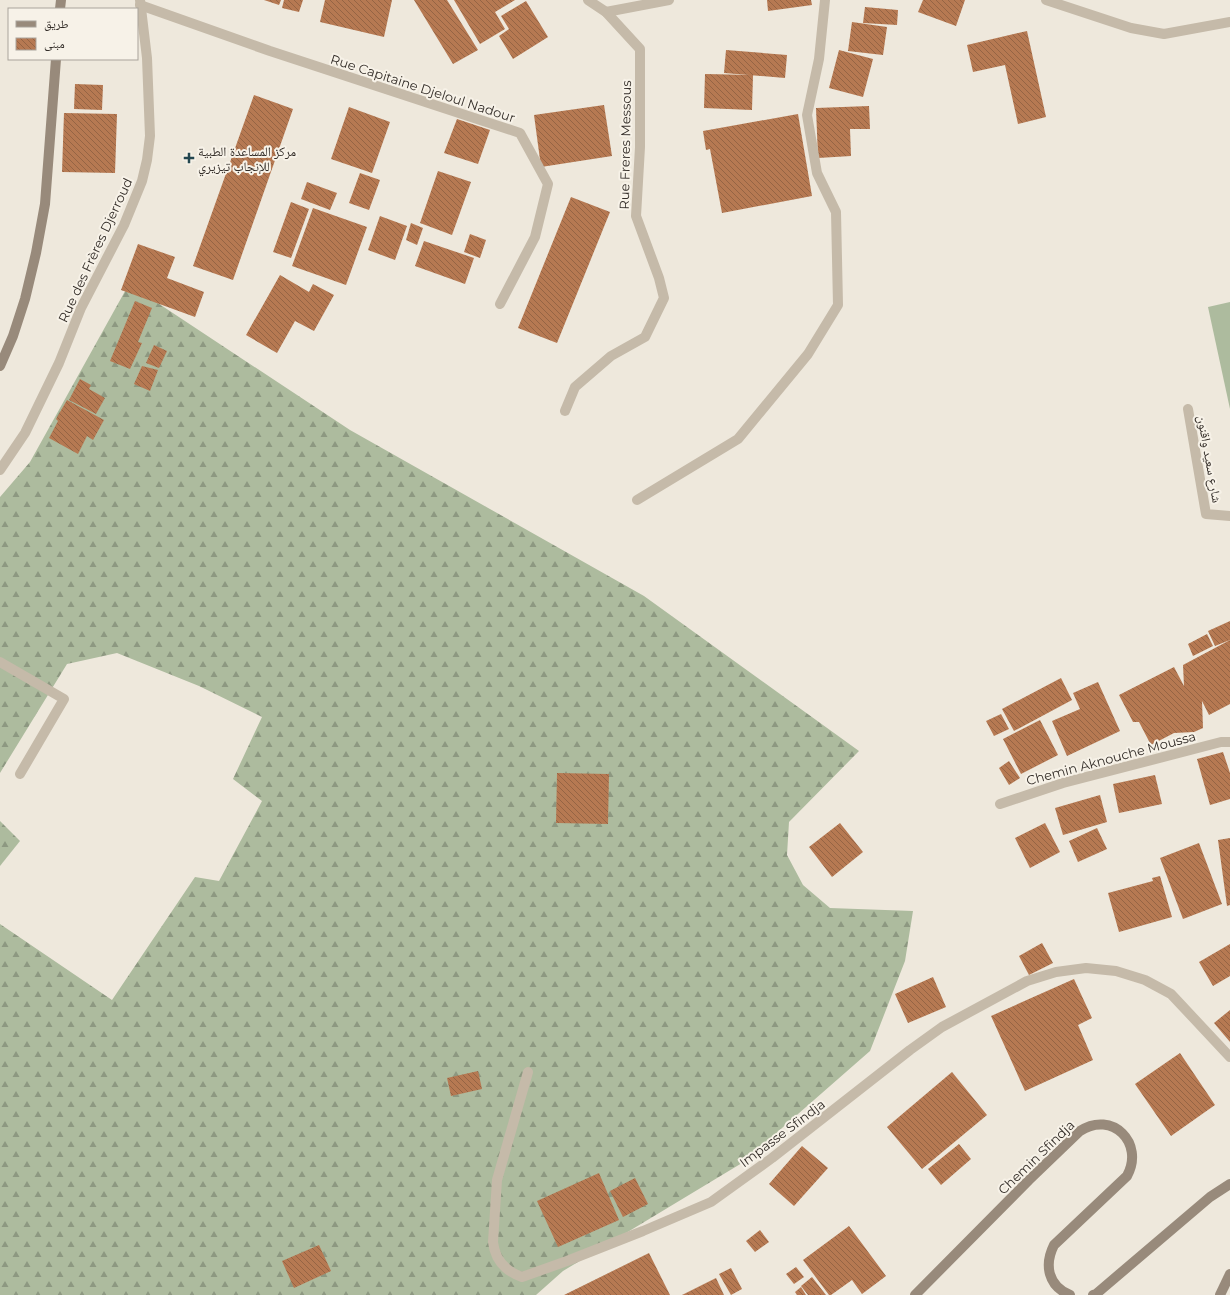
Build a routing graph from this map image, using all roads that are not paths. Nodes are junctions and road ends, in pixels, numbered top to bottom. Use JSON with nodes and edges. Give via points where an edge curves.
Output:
{"nodes":[{"id":1,"x":588,"y":0,"type":"edge"},
{"id":2,"x":669,"y":0,"type":"edge"},
{"id":3,"x":826,"y":0,"type":"edge"},
{"id":4,"x":1046,"y":0,"type":"edge"},
{"id":5,"x":140,"y":2,"type":"edge"},
{"id":6,"x":606,"y":12,"type":"junction"},
{"id":7,"x":1230,"y":22,"type":"edge"},
{"id":8,"x":56,"y":60,"type":"edge"},
{"id":9,"x":500,"y":304,"type":"dead end"},
{"id":10,"x":0,"y":366,"type":"edge"},
{"id":11,"x":1188,"y":409,"type":"dead end"},
{"id":12,"x":565,"y":411,"type":"dead end"},
{"id":13,"x":0,"y":470,"type":"edge"},
{"id":14,"x":636,"y":500,"type":"dead end"},
{"id":15,"x":1230,"y":516,"type":"edge"},
{"id":16,"x":0,"y":662,"type":"edge"},
{"id":17,"x":1230,"y":742,"type":"edge"},
{"id":18,"x":20,"y":774,"type":"dead end"},
{"id":19,"x":1000,"y":804,"type":"dead end"},
{"id":20,"x":1230,"y":1057,"type":"edge"},
{"id":21,"x":528,"y":1072,"type":"dead end"},
{"id":22,"x":1230,"y":1184,"type":"edge"},
{"id":23,"x":1230,"y":1274,"type":"edge"},
{"id":24,"x":915,"y":1295,"type":"edge"},
{"id":25,"x":1070,"y":1295,"type":"edge"},
{"id":26,"x":1093,"y":1295,"type":"edge"},
{"id":27,"x":1220,"y":1295,"type":"edge"}],
"edges":[{"from":1,"to":6,"type":"street","name":"Rue Freres Messous"},
{"from":2,"to":6,"type":"street"},
{"from":3,"to":14,"type":"street","via":[[819,59],[807,115],[817,173],[836,212],[838,305],[808,354],[738,439]]},
{"from":4,"to":7,"type":"street","via":[[1131,28],[1164,34]]},
{"from":5,"to":9,"type":"street","name":"Rue Capitaine Djeloul Nadour","via":[[277,53],[520,133],[548,184],[535,237]]},
{"from":5,"to":13,"type":"street","name":"Rue des Frères Djerroud","via":[[147,58],[150,136],[142,181],[124,225],[81,308],[59,363],[25,433]]},
{"from":6,"to":12,"type":"street","name":"Rue Freres Messous","via":[[640,49],[640,148],[636,216],[664,298],[645,337],[611,356],[575,387]]},
{"from":8,"to":10,"type":"street","via":[[45,204],[25,299]]},
{"from":11,"to":15,"type":"street","name":"شارع سعيد واقنون","via":[[1206,514]]},
{"from":16,"to":18,"type":"street","via":[[64,699]]},
{"from":17,"to":19,"type":"street","name":"Chemin Aknouche Moussa","via":[[1221,742],[1063,783]]},
{"from":20,"to":21,"type":"street","name":"Impasse Sfindja","via":[[1171,994],[1144,980],[1116,971],[1086,968],[1056,972],[1028,981],[942,1027],[712,1202],[522,1277],[501,1264],[493,1242],[497,1180]]},
{"from":22,"to":26,"type":"street","via":[[1210,1197]]},
{"from":23,"to":27,"type":"street"},
{"from":24,"to":25,"type":"street","name":"Chemin Sfindja","via":[[1080,1131],[1094,1124],[1110,1126],[1128,1140],[1132,1162],[1127,1176],[1054,1245],[1050,1252],[1050,1275],[1059,1288]]}]}
